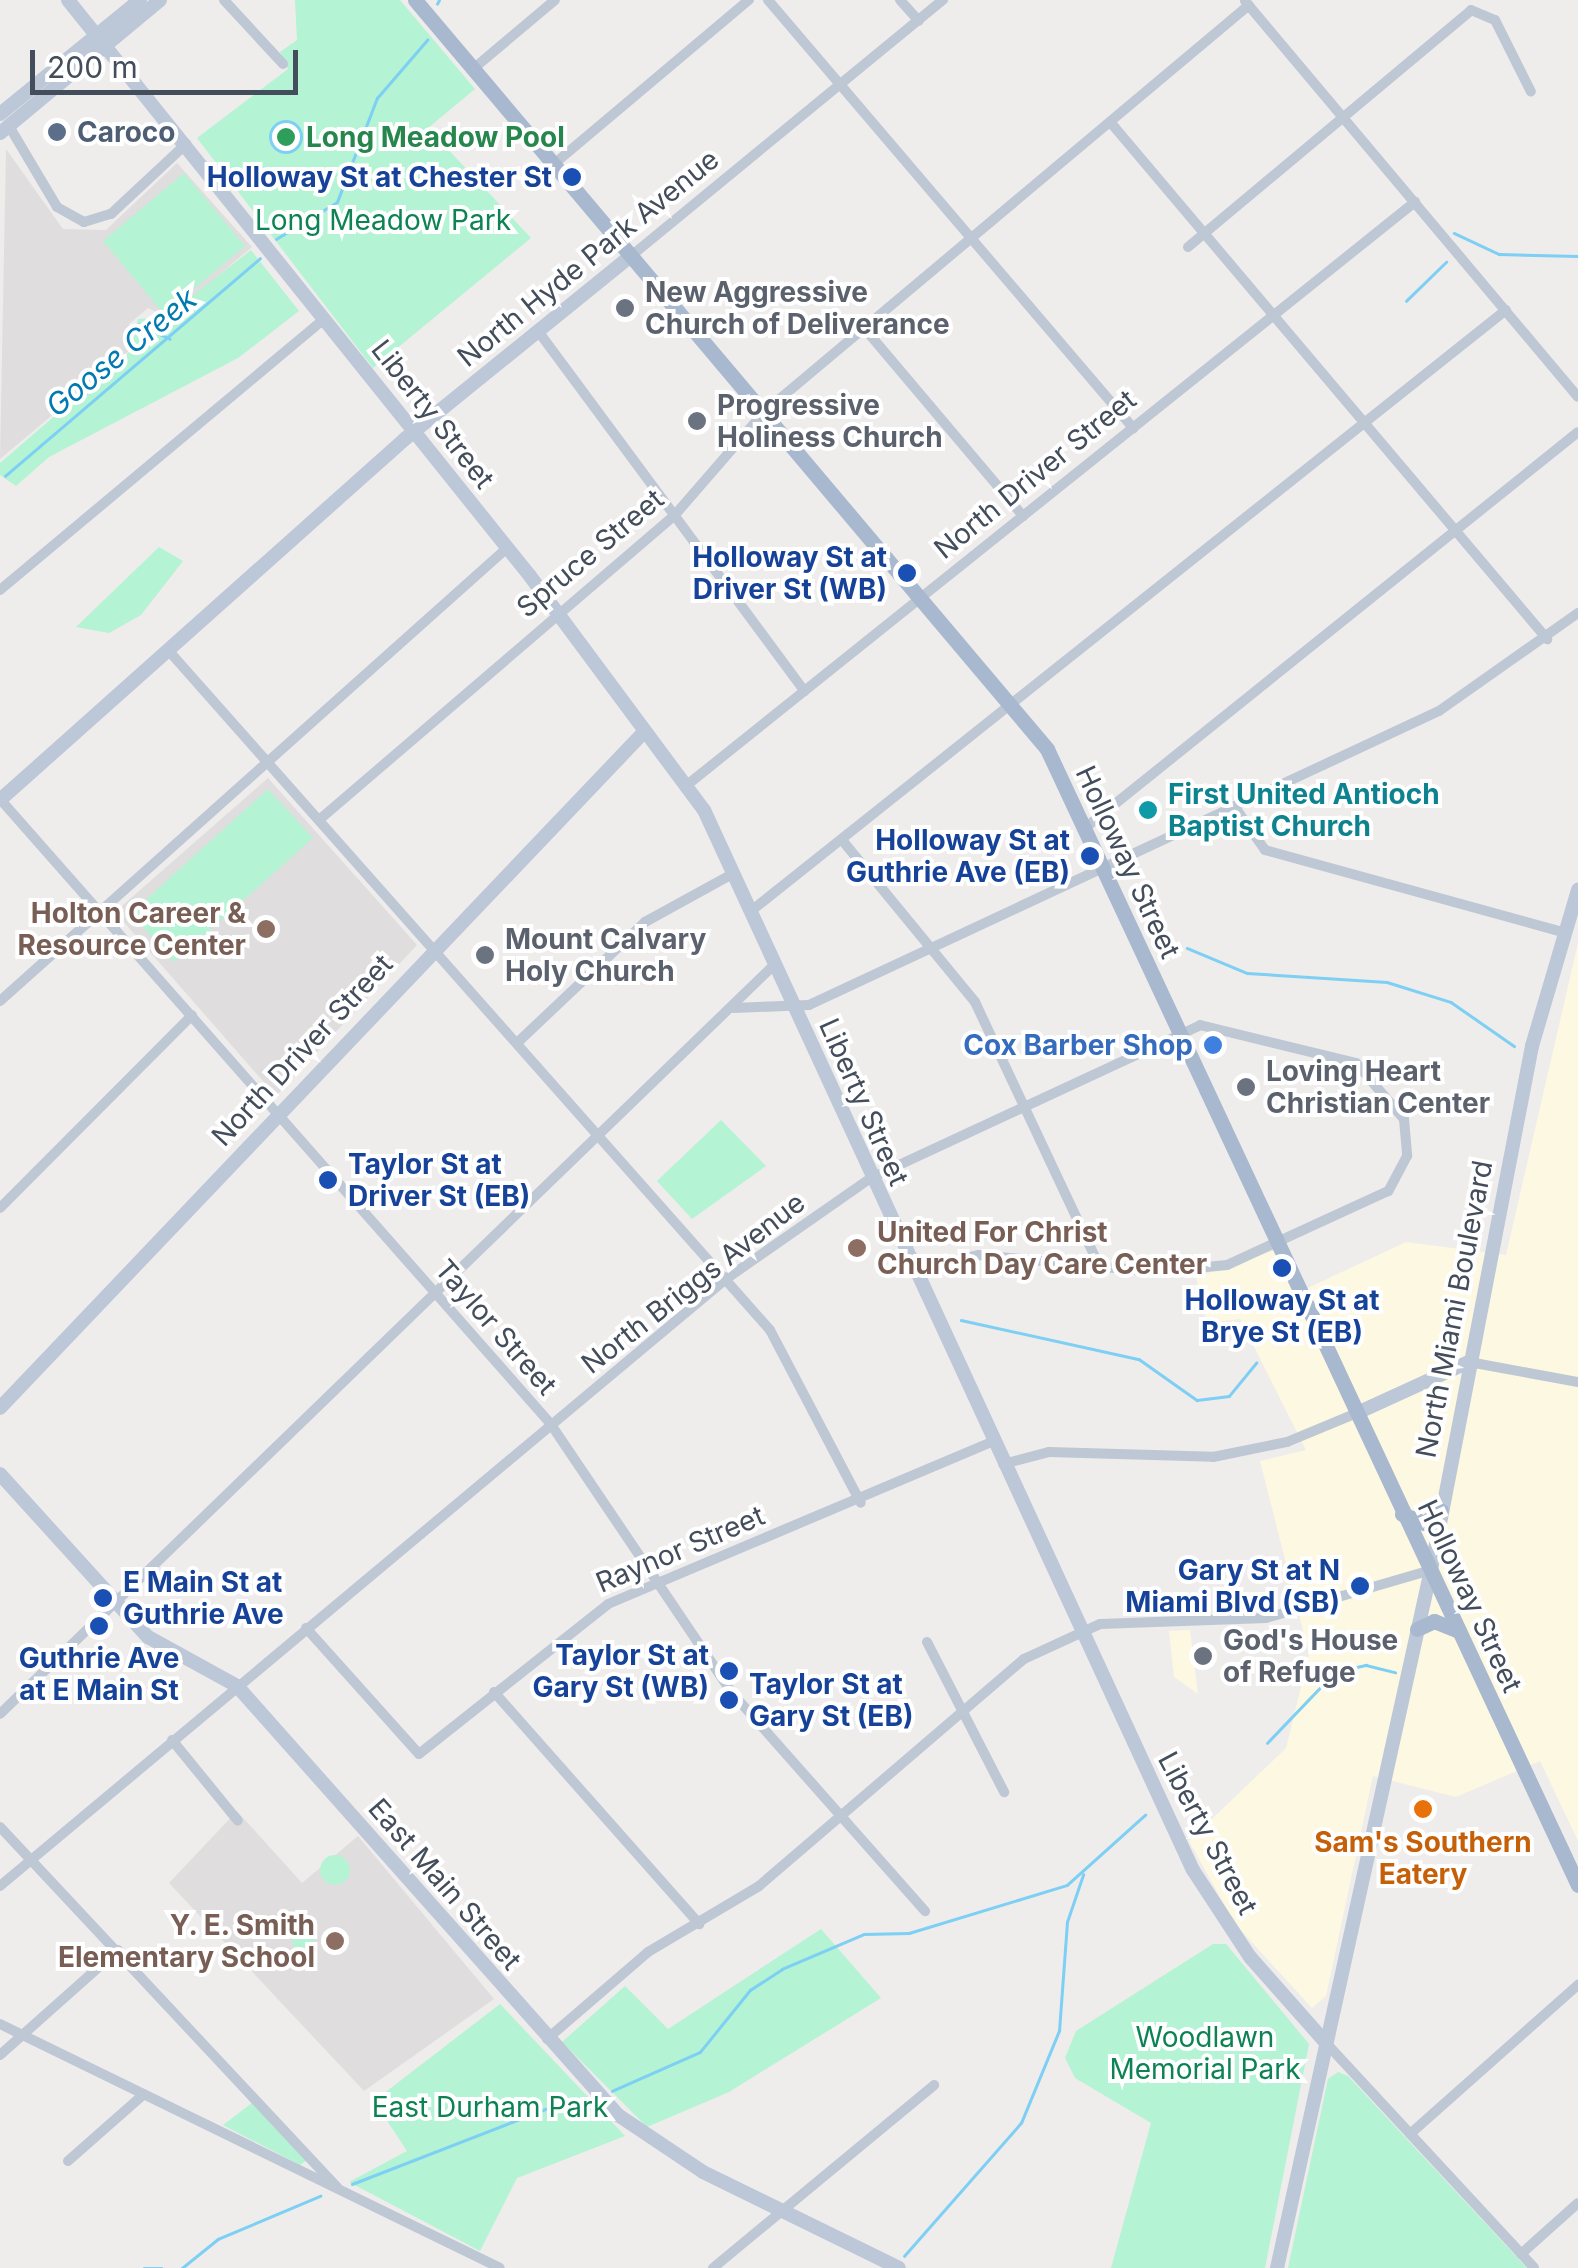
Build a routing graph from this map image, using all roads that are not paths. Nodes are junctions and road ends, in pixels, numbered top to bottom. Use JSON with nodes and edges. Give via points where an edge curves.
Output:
{"nodes":[{"id":1,"x":68,"y":0,"type":"edge"},
{"id":2,"x":140,"y":0,"type":"edge"},
{"id":3,"x":160,"y":0,"type":"edge"},
{"id":4,"x":224,"y":0,"type":"edge"},
{"id":5,"x":415,"y":0,"type":"edge"},
{"id":6,"x":554,"y":0,"type":"edge"},
{"id":7,"x":749,"y":0,"type":"edge"},
{"id":8,"x":768,"y":0,"type":"edge"},
{"id":9,"x":900,"y":0,"type":"edge"},
{"id":10,"x":943,"y":0,"type":"edge"},
{"id":11,"x":1247,"y":3,"type":"edge"},
{"id":12,"x":918,"y":20,"type":"junction"},
{"id":13,"x":100,"y":41,"type":"junction"},
{"id":14,"x":283,"y":64,"type":"dead end"},
{"id":15,"x":474,"y":69,"type":"junction"},
{"id":16,"x":840,"y":86,"type":"junction"},
{"id":17,"x":1531,"y":92,"type":"dead end"},
{"id":18,"x":1342,"y":114,"type":"junction"},
{"id":19,"x":1111,"y":122,"type":"junction"},
{"id":20,"x":3,"y":124,"type":"edge"},
{"id":21,"x":186,"y":144,"type":"junction"},
{"id":22,"x":554,"y":164,"type":"junction"},
{"id":23,"x":1415,"y":202,"type":"junction"},
{"id":24,"x":1204,"y":233,"type":"junction"},
{"id":25,"x":972,"y":240,"type":"junction"},
{"id":26,"x":1188,"y":247,"type":"dead end"},
{"id":27,"x":631,"y":256,"type":"junction"},
{"id":28,"x":1506,"y":310,"type":"junction"},
{"id":29,"x":1274,"y":316,"type":"junction"},
{"id":30,"x":325,"y":318,"type":"junction"},
{"id":31,"x":865,"y":329,"type":"junction"},
{"id":32,"x":538,"y":330,"type":"junction"},
{"id":33,"x":1578,"y":397,"type":"edge"},
{"id":34,"x":764,"y":412,"type":"junction"},
{"id":35,"x":1364,"y":423,"type":"junction"},
{"id":36,"x":1133,"y":428,"type":"junction"},
{"id":37,"x":414,"y":430,"type":"junction"},
{"id":38,"x":1578,"y":432,"type":"edge"},
{"id":39,"x":674,"y":516,"type":"junction"},
{"id":40,"x":1023,"y":516,"type":"junction"},
{"id":41,"x":1455,"y":530,"type":"junction"},
{"id":42,"x":508,"y":548,"type":"junction"},
{"id":43,"x":0,"y":590,"type":"edge"},
{"id":44,"x":920,"y":598,"type":"junction"},
{"id":45,"x":556,"y":610,"type":"junction"},
{"id":46,"x":1578,"y":614,"type":"edge"},
{"id":47,"x":1546,"y":639,"type":"junction"},
{"id":48,"x":168,"y":650,"type":"junction"},
{"id":49,"x":804,"y":691,"type":"junction"},
{"id":50,"x":1011,"y":705,"type":"junction"},
{"id":51,"x":645,"y":731,"type":"junction"},
{"id":52,"x":267,"y":761,"type":"junction"},
{"id":53,"x":687,"y":785,"type":"junction"},
{"id":54,"x":0,"y":799,"type":"edge"},
{"id":55,"x":1234,"y":806,"type":"junction"},
{"id":56,"x":319,"y":820,"type":"junction"},
{"id":57,"x":1085,"y":828,"type":"junction"},
{"id":58,"x":842,"y":840,"type":"junction"},
{"id":59,"x":1102,"y":866,"type":"junction"},
{"id":60,"x":734,"y":872,"type":"junction"},
{"id":61,"x":1578,"y":890,"type":"edge"},
{"id":62,"x":101,"y":910,"type":"junction"},
{"id":63,"x":751,"y":910,"type":"junction"},
{"id":64,"x":1563,"y":932,"type":"junction"},
{"id":65,"x":932,"y":947,"type":"junction"},
{"id":66,"x":433,"y":948,"type":"junction"},
{"id":67,"x":775,"y":964,"type":"junction"},
{"id":68,"x":0,"y":1001,"type":"edge"},
{"id":69,"x":793,"y":1006,"type":"junction"},
{"id":70,"x":733,"y":1008,"type":"junction"},
{"id":71,"x":192,"y":1015,"type":"junction"},
{"id":72,"x":1180,"y":1032,"type":"junction"},
{"id":73,"x":517,"y":1042,"type":"junction"},
{"id":74,"x":1024,"y":1104,"type":"junction"},
{"id":75,"x":277,"y":1112,"type":"junction"},
{"id":76,"x":600,"y":1136,"type":"junction"},
{"id":77,"x":870,"y":1178,"type":"junction"},
{"id":78,"x":0,"y":1208,"type":"edge"},
{"id":79,"x":1279,"y":1244,"type":"junction"},
{"id":80,"x":1099,"y":1266,"type":"junction"},
{"id":81,"x":912,"y":1270,"type":"junction"},
{"id":82,"x":726,"y":1280,"type":"junction"},
{"id":83,"x":436,"y":1293,"type":"junction"},
{"id":84,"x":1469,"y":1362,"type":"junction"},
{"id":85,"x":1578,"y":1382,"type":"edge"},
{"id":86,"x":0,"y":1408,"type":"edge"},
{"id":87,"x":1357,"y":1413,"type":"junction"},
{"id":88,"x":550,"y":1424,"type":"junction"},
{"id":89,"x":992,"y":1442,"type":"junction"},
{"id":90,"x":1002,"y":1464,"type":"junction"},
{"id":91,"x":0,"y":1474,"type":"edge"},
{"id":92,"x":860,"y":1503,"type":"junction"},
{"id":93,"x":1440,"y":1510,"type":"junction"},
{"id":94,"x":1402,"y":1514,"type":"junction"},
{"id":95,"x":1431,"y":1570,"type":"junction"},
{"id":96,"x":658,"y":1583,"type":"junction"},
{"id":97,"x":115,"y":1603,"type":"junction"},
{"id":98,"x":306,"y":1628,"type":"junction"},
{"id":99,"x":1417,"y":1630,"type":"junction"},
{"id":100,"x":1081,"y":1631,"type":"junction"},
{"id":101,"x":1460,"y":1631,"type":"junction"},
{"id":102,"x":927,"y":1642,"type":"dead end"},
{"id":103,"x":238,"y":1686,"type":"junction"},
{"id":104,"x":494,"y":1692,"type":"junction"},
{"id":105,"x":965,"y":1712,"type":"junction"},
{"id":106,"x":0,"y":1714,"type":"edge"},
{"id":107,"x":172,"y":1740,"type":"junction"},
{"id":108,"x":1004,"y":1792,"type":"dead end"},
{"id":109,"x":841,"y":1817,"type":"junction"},
{"id":110,"x":238,"y":1821,"type":"dead end"},
{"id":111,"x":0,"y":1827,"type":"edge"},
{"id":112,"x":31,"y":1860,"type":"junction"},
{"id":113,"x":1578,"y":1885,"type":"edge"},
{"id":114,"x":0,"y":1886,"type":"edge"},
{"id":115,"x":924,"y":1911,"type":"dead end"},
{"id":116,"x":699,"y":1924,"type":"junction"},
{"id":117,"x":118,"y":1950,"type":"junction"},
{"id":118,"x":1578,"y":1985,"type":"edge"},
{"id":119,"x":0,"y":2024,"type":"edge"},
{"id":120,"x":23,"y":2035,"type":"junction"},
{"id":121,"x":546,"y":2039,"type":"junction"},
{"id":122,"x":1326,"y":2043,"type":"junction"},
{"id":123,"x":0,"y":2055,"type":"edge"},
{"id":124,"x":934,"y":2085,"type":"dead end"},
{"id":125,"x":144,"y":2094,"type":"junction"},
{"id":126,"x":1410,"y":2134,"type":"junction"},
{"id":127,"x":68,"y":2161,"type":"dead end"},
{"id":128,"x":338,"y":2188,"type":"junction"},
{"id":129,"x":1578,"y":2203,"type":"edge"},
{"id":130,"x":782,"y":2210,"type":"junction"},
{"id":131,"x":1521,"y":2254,"type":"junction"},
{"id":132,"x":500,"y":2268,"type":"edge"},
{"id":133,"x":713,"y":2268,"type":"edge"},
{"id":134,"x":899,"y":2268,"type":"edge"},
{"id":135,"x":1277,"y":2268,"type":"edge"},
{"id":136,"x":1534,"y":2268,"type":"edge"}],
"edges":[{"from":1,"to":13,"type":"street","name":"Liberty Street"},
{"from":2,"to":13,"type":"street"},
{"from":3,"to":13,"type":"street"},
{"from":4,"to":14,"type":"street"},
{"from":5,"to":15,"type":"main road","name":"Holloway Street"},
{"from":6,"to":15,"type":"street"},
{"from":7,"to":22,"type":"street"},
{"from":8,"to":16,"type":"street"},
{"from":9,"to":12,"type":"street"},
{"from":10,"to":12,"type":"street","name":"North Hyde Park Avenue"},
{"from":11,"to":18,"type":"street"},
{"from":11,"to":19,"type":"street","name":"Spruce Street"},
{"from":12,"to":16,"type":"street","name":"North Hyde Park Avenue"},
{"from":13,"to":20,"type":"street"},
{"from":13,"to":21,"type":"street","name":"Liberty Street"},
{"from":15,"to":22,"type":"main road","name":"Holloway Street"},
{"from":16,"to":25,"type":"street"},
{"from":16,"to":27,"type":"street","name":"North Hyde Park Avenue"},
{"from":17,"to":18,"type":"street","via":[[1484,10],[1464,14]]},
{"from":18,"to":23,"type":"street"},
{"from":18,"to":24,"type":"street"},
{"from":19,"to":24,"type":"street"},
{"from":19,"to":25,"type":"street","name":"Spruce Street"},
{"from":20,"to":21,"type":"street","via":[[57,207],[84,222],[111,214]]},
{"from":21,"to":30,"type":"street","name":"Liberty Street"},
{"from":22,"to":27,"type":"main road","name":"Holloway Street"},
{"from":23,"to":28,"type":"street"},
{"from":23,"to":29,"type":"street","name":"North Driver Street"},
{"from":24,"to":26,"type":"street"},
{"from":24,"to":29,"type":"street"},
{"from":25,"to":31,"type":"street","name":"Spruce Street"},
{"from":25,"to":36,"type":"street"},
{"from":27,"to":32,"type":"street","name":"North Hyde Park Avenue"},
{"from":27,"to":34,"type":"main road","name":"Holloway Street"},
{"from":28,"to":33,"type":"street"},
{"from":28,"to":35,"type":"street"},
{"from":29,"to":35,"type":"street"},
{"from":29,"to":36,"type":"street","name":"North Driver Street"},
{"from":30,"to":37,"type":"street","name":"Liberty Street"},
{"from":30,"to":43,"type":"street"},
{"from":31,"to":34,"type":"street","name":"Spruce Street"},
{"from":31,"to":40,"type":"street"},
{"from":32,"to":37,"type":"street","name":"North Hyde Park Avenue"},
{"from":32,"to":39,"type":"street"},
{"from":34,"to":39,"type":"street","name":"Spruce Street"},
{"from":34,"to":44,"type":"main road","name":"Holloway Street"},
{"from":35,"to":41,"type":"street"},
{"from":35,"to":50,"type":"street"},
{"from":36,"to":40,"type":"street","name":"North Driver Street"},
{"from":37,"to":42,"type":"street","name":"Liberty Street"},
{"from":37,"to":48,"type":"street","name":"North Hyde Park Avenue"},
{"from":38,"to":41,"type":"street"},
{"from":39,"to":45,"type":"street","name":"Spruce Street"},
{"from":39,"to":49,"type":"street"},
{"from":40,"to":44,"type":"street","name":"North Driver Street"},
{"from":41,"to":47,"type":"street"},
{"from":41,"to":57,"type":"street"},
{"from":42,"to":45,"type":"street","name":"Liberty Street"},
{"from":42,"to":52,"type":"street"},
{"from":44,"to":49,"type":"street","name":"North Driver Street"},
{"from":44,"to":50,"type":"main road","name":"Holloway Street"},
{"from":45,"to":51,"type":"street","name":"Liberty Street"},
{"from":45,"to":56,"type":"street","name":"Spruce Street"},
{"from":46,"to":47,"type":"street"},
{"from":47,"to":55,"type":"street","via":[[1439,711]]},
{"from":48,"to":52,"type":"street"},
{"from":48,"to":54,"type":"street","name":"North Hyde Park Avenue"},
{"from":49,"to":53,"type":"street","name":"North Driver Street"},
{"from":50,"to":57,"type":"main road","name":"Holloway Street","via":[[1047,749]]},
{"from":50,"to":58,"type":"street"},
{"from":51,"to":53,"type":"street","name":"Liberty Street"},
{"from":51,"to":66,"type":"street","name":"North Driver Street"},
{"from":52,"to":56,"type":"street"},
{"from":52,"to":62,"type":"street"},
{"from":53,"to":60,"type":"street","name":"Liberty Street"},
{"from":54,"to":62,"type":"street","name":"Taylor Street"},
{"from":55,"to":59,"type":"street"},
{"from":55,"to":64,"type":"street","via":[[1264,850]]},
{"from":56,"to":66,"type":"street"},
{"from":57,"to":59,"type":"main road","name":"Holloway Street"},
{"from":58,"to":63,"type":"street"},
{"from":58,"to":65,"type":"street"},
{"from":59,"to":65,"type":"street"},
{"from":59,"to":72,"type":"main road","name":"Holloway Street"},
{"from":60,"to":63,"type":"street","name":"Liberty Street"},
{"from":60,"to":73,"type":"street","via":[[646,922]]},
{"from":61,"to":64,"type":"street","name":"North Miami Boulevard"},
{"from":62,"to":68,"type":"street"},
{"from":62,"to":71,"type":"street","name":"Taylor Street"},
{"from":63,"to":67,"type":"street","name":"Liberty Street"},
{"from":64,"to":84,"type":"street","name":"North Miami Boulevard"},
{"from":65,"to":69,"type":"street"},
{"from":65,"to":74,"type":"street","via":[[975,1002]]},
{"from":66,"to":73,"type":"street"},
{"from":66,"to":75,"type":"street","name":"North Driver Street"},
{"from":67,"to":69,"type":"street","name":"Liberty Street"},
{"from":67,"to":70,"type":"street"},
{"from":69,"to":70,"type":"street"},
{"from":69,"to":77,"type":"street","name":"Liberty Street"},
{"from":70,"to":76,"type":"street"},
{"from":71,"to":75,"type":"street","name":"Taylor Street"},
{"from":71,"to":78,"type":"street"},
{"from":72,"to":74,"type":"street","name":"North Briggs Avenue"},
{"from":72,"to":79,"type":"main road","name":"Holloway Street"},
{"from":72,"to":79,"type":"street","name":"North Briggs Avenue","via":[[1225,1026],[1356,1062],[1402,1112],[1408,1150],[1395,1186]]},
{"from":73,"to":76,"type":"street"},
{"from":74,"to":77,"type":"street","name":"North Briggs Avenue"},
{"from":74,"to":80,"type":"street"},
{"from":75,"to":83,"type":"street","name":"Taylor Street"},
{"from":75,"to":86,"type":"street","name":"North Driver Street"},
{"from":76,"to":82,"type":"street"},
{"from":76,"to":83,"type":"street"},
{"from":77,"to":81,"type":"street","name":"Liberty Street"},
{"from":77,"to":82,"type":"street","name":"North Briggs Avenue"},
{"from":79,"to":80,"type":"street","name":"North Briggs Avenue","via":[[1195,1272]]},
{"from":79,"to":87,"type":"main road","name":"Holloway Street"},
{"from":80,"to":81,"type":"street","name":"North Briggs Avenue","via":[[979,1255]]},
{"from":81,"to":89,"type":"street","name":"Liberty Street"},
{"from":82,"to":88,"type":"street","name":"North Briggs Avenue"},
{"from":82,"to":92,"type":"street","via":[[804,1383]]},
{"from":83,"to":88,"type":"street","name":"Taylor Street"},
{"from":83,"to":97,"type":"street"},
{"from":84,"to":85,"type":"street"},
{"from":84,"to":87,"type":"street"},
{"from":84,"to":93,"type":"street","name":"North Miami Boulevard"},
{"from":87,"to":90,"type":"street","via":[[1287,1442],[1213,1457],[1049,1452]]},
{"from":87,"to":94,"type":"main road","name":"Holloway Street"},
{"from":88,"to":96,"type":"street","name":"Taylor Street"},
{"from":88,"to":98,"type":"street","name":"North Briggs Avenue"},
{"from":89,"to":90,"type":"street","name":"Liberty Street"},
{"from":89,"to":92,"type":"street","name":"Raynor Street"},
{"from":90,"to":100,"type":"street","name":"Liberty Street"},
{"from":91,"to":97,"type":"street","name":"East Main Street"},
{"from":92,"to":96,"type":"street","name":"Raynor Street"},
{"from":93,"to":94,"type":"main road","via":[[1424,1523]]},
{"from":93,"to":95,"type":"street","name":"North Miami Boulevard"},
{"from":94,"to":95,"type":"main road","name":"Holloway Street"},
{"from":95,"to":99,"type":"street","name":"North Miami Boulevard"},
{"from":95,"to":100,"type":"street","via":[[1284,1615]]},
{"from":95,"to":101,"type":"main road","name":"Holloway Street"},
{"from":96,"to":104,"type":"street","name":"Raynor Street","via":[[586,1618]]},
{"from":96,"to":109,"type":"street","name":"Taylor Street","via":[[733,1694]]},
{"from":97,"to":103,"type":"street","name":"East Main Street","via":[[155,1643]]},
{"from":97,"to":106,"type":"street"},
{"from":98,"to":103,"type":"street","name":"North Briggs Avenue"},
{"from":98,"to":104,"type":"street","name":"Raynor Street","via":[[419,1754]]},
{"from":99,"to":101,"type":"main road","via":[[1434,1621]]},
{"from":99,"to":122,"type":"street","name":"North Miami Boulevard"},
{"from":100,"to":105,"type":"street","via":[[1024,1659]]},
{"from":100,"to":122,"type":"street","name":"Liberty Street","via":[[1207,1896]]},
{"from":101,"to":113,"type":"main road","name":"Holloway Street"},
{"from":102,"to":105,"type":"street"},
{"from":103,"to":107,"type":"street","name":"North Briggs Avenue"},
{"from":103,"to":121,"type":"street","name":"East Main Street"},
{"from":104,"to":116,"type":"street"},
{"from":105,"to":108,"type":"street"},
{"from":105,"to":109,"type":"street"},
{"from":107,"to":110,"type":"street"},
{"from":107,"to":112,"type":"street","name":"North Briggs Avenue"},
{"from":109,"to":115,"type":"street","name":"Taylor Street"},
{"from":109,"to":116,"type":"street"},
{"from":111,"to":112,"type":"street"},
{"from":112,"to":114,"type":"street","name":"North Briggs Avenue"},
{"from":112,"to":117,"type":"street"},
{"from":116,"to":121,"type":"street","via":[[626,1969]]},
{"from":117,"to":120,"type":"street"},
{"from":117,"to":128,"type":"street"},
{"from":118,"to":126,"type":"street"},
{"from":119,"to":120,"type":"street"},
{"from":120,"to":123,"type":"street"},
{"from":120,"to":125,"type":"street"},
{"from":121,"to":130,"type":"street","name":"East Main Street","via":[[642,2135]]},
{"from":122,"to":126,"type":"street","name":"Liberty Street"},
{"from":122,"to":135,"type":"street","name":"North Miami Boulevard"},
{"from":124,"to":130,"type":"street"},
{"from":125,"to":127,"type":"street"},
{"from":125,"to":128,"type":"street"},
{"from":126,"to":131,"type":"street","name":"Liberty Street"},
{"from":128,"to":132,"type":"street"},
{"from":129,"to":131,"type":"street"},
{"from":130,"to":133,"type":"street"},
{"from":130,"to":134,"type":"street","name":"East Main Street"},
{"from":131,"to":136,"type":"street","name":"Liberty Street"}]}
